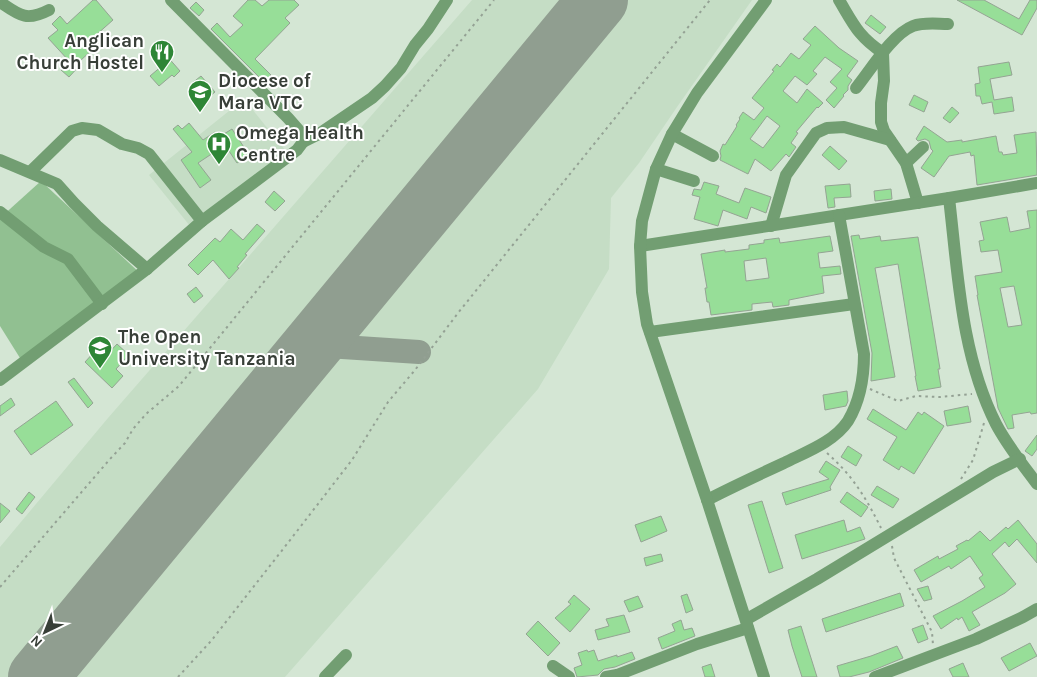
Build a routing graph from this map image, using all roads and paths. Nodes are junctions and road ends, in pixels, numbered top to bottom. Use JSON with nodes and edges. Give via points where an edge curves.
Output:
{"nodes":[{"id":1,"x":170,"y":0,"type":"edge"},
{"id":2,"x":447,"y":0,"type":"edge"},
{"id":3,"x":494,"y":0,"type":"edge"},
{"id":4,"x":710,"y":0,"type":"edge"},
{"id":5,"x":766,"y":0,"type":"edge"},
{"id":6,"x":839,"y":0,"type":"edge"},
{"id":7,"x":0,"y":2,"type":"edge"},
{"id":8,"x":49,"y":10,"type":"dead end"},
{"id":9,"x":948,"y":24,"type":"dead end"},
{"id":10,"x":883,"y":53,"type":"junction"},
{"id":11,"x":856,"y":88,"type":"dead end"},
{"id":12,"x":672,"y":134,"type":"junction"},
{"id":13,"x":890,"y":140,"type":"junction"},
{"id":14,"x":303,"y":142,"type":"junction"},
{"id":15,"x":923,"y":147,"type":"dead end"},
{"id":16,"x":713,"y":156,"type":"dead end"},
{"id":17,"x":0,"y":160,"type":"edge"},
{"id":18,"x":906,"y":163,"type":"junction"},
{"id":19,"x":656,"y":169,"type":"junction"},
{"id":20,"x":30,"y":172,"type":"junction"},
{"id":21,"x":694,"y":181,"type":"dead end"},
{"id":22,"x":1037,"y":183,"type":"edge"},
{"id":23,"x":950,"y":198,"type":"junction"},
{"id":24,"x":918,"y":203,"type":"junction"},
{"id":25,"x":0,"y":212,"type":"edge"},
{"id":26,"x":839,"y":215,"type":"junction"},
{"id":27,"x":202,"y":221,"type":"junction"},
{"id":28,"x":771,"y":226,"type":"junction"},
{"id":29,"x":640,"y":246,"type":"junction"},
{"id":30,"x":147,"y":268,"type":"junction"},
{"id":31,"x":102,"y":304,"type":"junction"},
{"id":32,"x":854,"y":304,"type":"junction"},
{"id":33,"x":650,"y":332,"type":"junction"},
{"id":34,"x":0,"y":380,"type":"edge"},
{"id":35,"x":861,"y":386,"type":"junction"},
{"id":36,"x":982,"y":393,"type":"junction"},
{"id":37,"x":988,"y":406,"type":"junction"},
{"id":38,"x":819,"y":446,"type":"junction"},
{"id":39,"x":1020,"y":459,"type":"junction"},
{"id":40,"x":958,"y":482,"type":"dead end"},
{"id":41,"x":1037,"y":484,"type":"edge"},
{"id":42,"x":708,"y":500,"type":"junction"},
{"id":43,"x":887,"y":536,"type":"junction"},
{"id":44,"x":0,"y":587,"type":"edge"},
{"id":45,"x":1037,"y":609,"type":"edge"},
{"id":46,"x":748,"y":624,"type":"junction"},
{"id":47,"x":934,"y":654,"type":"junction"},
{"id":48,"x":346,"y":655,"type":"dead end"},
{"id":49,"x":553,"y":666,"type":"dead end"},
{"id":50,"x":614,"y":676,"type":"edge"},
{"id":51,"x":178,"y":677,"type":"edge"},
{"id":52,"x":326,"y":677,"type":"edge"},
{"id":53,"x":569,"y":677,"type":"edge"},
{"id":54,"x":764,"y":677,"type":"edge"},
{"id":55,"x":875,"y":677,"type":"edge"}],
"edges":[{"from":1,"to":14,"type":"street","via":[[288,118],[302,134]]},
{"from":2,"to":14,"type":"street","via":[[399,71],[385,86],[372,98]]},
{"from":3,"to":44,"type":"path","via":[[179,386],[133,429],[125,443]]},
{"from":4,"to":51,"type":"path","via":[[388,402],[352,460],[211,641]]},
{"from":5,"to":12,"type":"street","via":[[697,92]]},
{"from":6,"to":10,"type":"street","via":[[857,30]]},
{"from":7,"to":8,"type":"street","via":[[26,17]]},
{"from":9,"to":10,"type":"street","via":[[912,27]]},
{"from":10,"to":11,"type":"street"},
{"from":10,"to":13,"type":"street","via":[[880,116]]},
{"from":12,"to":16,"type":"street"},
{"from":12,"to":19,"type":"street"},
{"from":13,"to":18,"type":"street"},
{"from":13,"to":28,"type":"street","via":[[844,127],[827,128],[816,133],[786,175]]},
{"from":14,"to":27,"type":"street","via":[[297,150]]},
{"from":15,"to":18,"type":"street"},
{"from":17,"to":20,"type":"street"},
{"from":18,"to":24,"type":"street"},
{"from":19,"to":21,"type":"street"},
{"from":19,"to":29,"type":"street","via":[[642,221]]},
{"from":20,"to":27,"type":"street","via":[[72,131],[82,128],[98,130],[149,154]]},
{"from":20,"to":30,"type":"street","via":[[58,184],[96,226]]},
{"from":22,"to":23,"type":"street"},
{"from":23,"to":24,"type":"street"},
{"from":23,"to":36,"type":"street","via":[[962,306]]},
{"from":24,"to":26,"type":"street"},
{"from":25,"to":31,"type":"street","via":[[44,247],[68,259]]},
{"from":26,"to":28,"type":"street"},
{"from":26,"to":32,"type":"street"},
{"from":27,"to":30,"type":"street"},
{"from":28,"to":29,"type":"street"},
{"from":29,"to":33,"type":"street","via":[[642,292]]},
{"from":30,"to":31,"type":"street"},
{"from":31,"to":34,"type":"street"},
{"from":32,"to":33,"type":"street"},
{"from":32,"to":35,"type":"street","via":[[864,354]]},
{"from":33,"to":42,"type":"street"},
{"from":35,"to":36,"type":"path","via":[[898,401],[916,396],[940,398]]},
{"from":35,"to":38,"type":"street","via":[[847,422]]},
{"from":36,"to":37,"type":"street"},
{"from":37,"to":39,"type":"street","via":[[997,426]]},
{"from":37,"to":40,"type":"path","via":[[973,460]]},
{"from":38,"to":42,"type":"street"},
{"from":38,"to":43,"type":"path","via":[[852,478]]},
{"from":39,"to":41,"type":"street"},
{"from":39,"to":43,"type":"street"},
{"from":42,"to":46,"type":"street"},
{"from":43,"to":46,"type":"street"},
{"from":43,"to":47,"type":"path","via":[[894,558],[932,632]]},
{"from":45,"to":47,"type":"street","via":[[976,639]]},
{"from":46,"to":50,"type":"street"},
{"from":46,"to":54,"type":"street"},
{"from":47,"to":55,"type":"street"},
{"from":48,"to":52,"type":"street"},
{"from":49,"to":53,"type":"street"}]}
